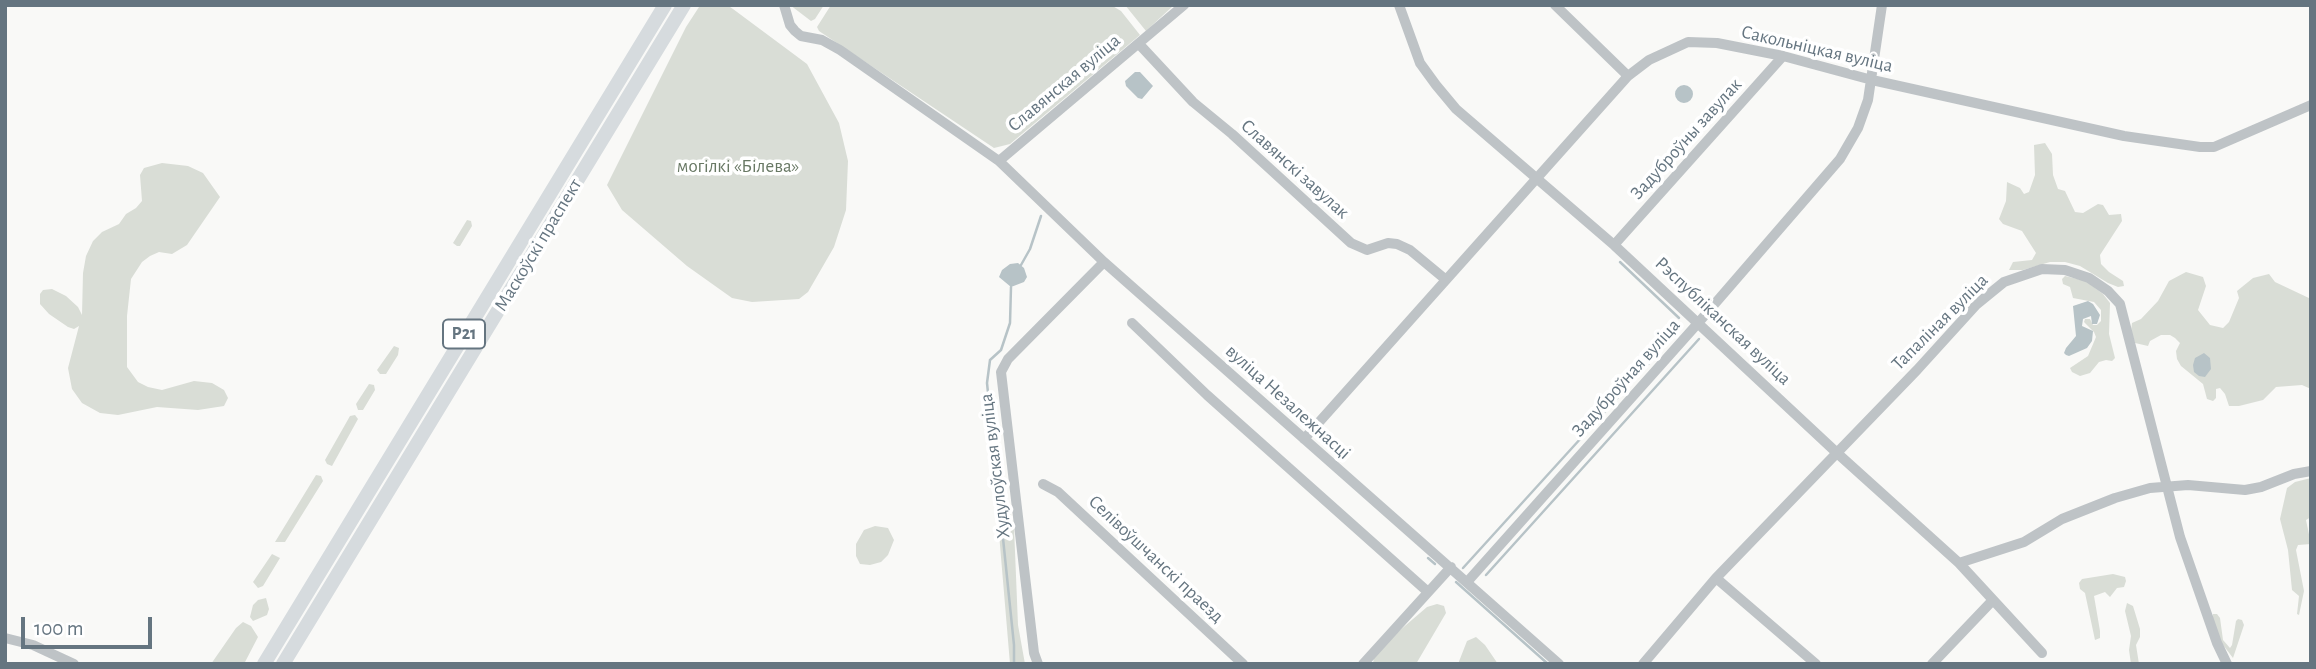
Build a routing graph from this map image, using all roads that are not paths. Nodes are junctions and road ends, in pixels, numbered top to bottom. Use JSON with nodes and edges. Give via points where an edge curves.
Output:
{"nodes":[{"id":1,"x":665,"y":5,"type":"edge"},
{"id":2,"x":684,"y":5,"type":"edge"},
{"id":3,"x":784,"y":5,"type":"edge"},
{"id":4,"x":1184,"y":5,"type":"edge"},
{"id":5,"x":1399,"y":5,"type":"edge"},
{"id":6,"x":1555,"y":5,"type":"edge"},
{"id":7,"x":1882,"y":5,"type":"edge"},
{"id":8,"x":1139,"y":44,"type":"junction"},
{"id":9,"x":1783,"y":56,"type":"junction"},
{"id":10,"x":1628,"y":76,"type":"junction"},
{"id":11,"x":1872,"y":80,"type":"junction"},
{"id":12,"x":2311,"y":105,"type":"edge"},
{"id":13,"x":999,"y":161,"type":"junction"},
{"id":14,"x":1538,"y":179,"type":"junction"},
{"id":15,"x":522,"y":238,"type":"junction"},
{"id":16,"x":1614,"y":245,"type":"junction"},
{"id":17,"x":537,"y":246,"type":"junction"},
{"id":18,"x":1104,"y":262,"type":"junction"},
{"id":19,"x":1445,"y":279,"type":"junction"},
{"id":20,"x":1699,"y":322,"type":"junction"},
{"id":21,"x":1132,"y":323,"type":"dead end"},
{"id":22,"x":1304,"y":439,"type":"junction"},
{"id":23,"x":1837,"y":453,"type":"junction"},
{"id":24,"x":2311,"y":471,"type":"edge"},
{"id":25,"x":1043,"y":484,"type":"dead end"},
{"id":26,"x":2166,"y":485,"type":"junction"},
{"id":27,"x":1959,"y":563,"type":"junction"},
{"id":28,"x":1451,"y":567,"type":"junction"},
{"id":29,"x":1716,"y":578,"type":"junction"},
{"id":30,"x":1468,"y":581,"type":"junction"},
{"id":31,"x":1428,"y":592,"type":"junction"},
{"id":32,"x":1993,"y":600,"type":"junction"},
{"id":33,"x":5,"y":638,"type":"edge"},
{"id":34,"x":2042,"y":653,"type":"dead end"},
{"id":35,"x":74,"y":664,"type":"edge"},
{"id":36,"x":264,"y":664,"type":"edge"},
{"id":37,"x":283,"y":664,"type":"edge"},
{"id":38,"x":1038,"y":664,"type":"edge"},
{"id":39,"x":1243,"y":664,"type":"edge"},
{"id":40,"x":1363,"y":664,"type":"edge"},
{"id":41,"x":1559,"y":664,"type":"edge"},
{"id":42,"x":1643,"y":664,"type":"edge"},
{"id":43,"x":1816,"y":664,"type":"edge"},
{"id":44,"x":1932,"y":664,"type":"edge"},
{"id":45,"x":2227,"y":664,"type":"edge"}],
"edges":[{"from":1,"to":15,"type":"main road","name":"Маскоўскі праспект","number":"Р21"},
{"from":2,"to":17,"type":"main road","name":"Маскоўскі праспект","number":"Р21"},
{"from":3,"to":13,"type":"street","name":"вуліца Незалежнасці","via":[[794,32],[840,50]]},
{"from":4,"to":8,"type":"street","name":"Славянская вуліца"},
{"from":5,"to":14,"type":"street","name":"Рэспубліканская вуліца","via":[[1420,63],[1436,85],[1456,109]]},
{"from":6,"to":10,"type":"street"},
{"from":7,"to":11,"type":"street","name":"Задуброўная вуліца"},
{"from":8,"to":13,"type":"street","name":"Славянская вуліца"},
{"from":8,"to":19,"type":"street","name":"Славянскі завулак","via":[[1193,102],[1351,243],[1367,250],[1397,244]]},
{"from":9,"to":10,"type":"street","name":"Сакольніцкая вуліца","via":[[1688,42],[1649,60]]},
{"from":9,"to":11,"type":"street","name":"Сакольніцкая вуліца"},
{"from":9,"to":16,"type":"street","name":"Задуброўны завулак"},
{"from":10,"to":14,"type":"street","name":"Сакольніцкая вуліца"},
{"from":11,"to":12,"type":"street","name":"Сакольніцкая вуліца","via":[[2124,136],[2200,147],[2214,147]]},
{"from":11,"to":20,"type":"street","name":"Задуброўная вуліца","via":[[1864,113],[1840,159]]},
{"from":13,"to":18,"type":"street","name":"вуліца Незалежнасці"},
{"from":14,"to":16,"type":"street","name":"Рэспубліканская вуліца"},
{"from":14,"to":19,"type":"street","name":"Сакольніцкая вуліца"},
{"from":15,"to":17,"type":"main road","via":[[527,248]]},
{"from":15,"to":36,"type":"main road","name":"Маскоўскі праспект","number":"Р21"},
{"from":16,"to":20,"type":"street","name":"Рэспубліканская вуліца"},
{"from":17,"to":37,"type":"main road","name":"Маскоўскі праспект","number":"Р21"},
{"from":18,"to":22,"type":"street","name":"вуліца Незалежнасці"},
{"from":18,"to":38,"type":"street","name":"Худулоўская вуліца","via":[[1008,359],[1002,372]]},
{"from":19,"to":22,"type":"street","name":"Сакольніцкая вуліца"},
{"from":20,"to":23,"type":"street","name":"Рэспубліканская вуліца"},
{"from":20,"to":30,"type":"street","name":"Задуброўная вуліца"},
{"from":21,"to":31,"type":"street","via":[[1207,396]]},
{"from":22,"to":28,"type":"street","name":"вуліца Незалежнасці"},
{"from":23,"to":26,"type":"street","name":"Тапаліная вуліца","via":[[1977,304],[2004,282],[2042,269],[2065,270],[2089,278],[2120,304]]},
{"from":23,"to":27,"type":"street","name":"Рэспубліканская вуліца"},
{"from":23,"to":29,"type":"street","name":"Тапаліная вуліца"},
{"from":24,"to":26,"type":"street","via":[[2245,490]]},
{"from":25,"to":39,"type":"street","name":"Селівоўшчанскі праезд","via":[[1058,492]]},
{"from":26,"to":27,"type":"street","via":[[2115,498],[2062,519],[2024,542]]},
{"from":26,"to":45,"type":"street","name":"Тапаліная вуліца","via":[[2180,537]]},
{"from":27,"to":32,"type":"street","name":"Рэспубліканская вуліца"},
{"from":28,"to":30,"type":"street","name":"вуліца Незалежнасці"},
{"from":28,"to":31,"type":"street"},
{"from":29,"to":42,"type":"street","name":"Тапаліная вуліца"},
{"from":29,"to":43,"type":"street"},
{"from":30,"to":41,"type":"street","name":"вуліца Незалежнасці"},
{"from":31,"to":40,"type":"street"},
{"from":32,"to":34,"type":"street","name":"Рэспубліканская вуліца"},
{"from":32,"to":44,"type":"street"},
{"from":33,"to":35,"type":"street"}]}
